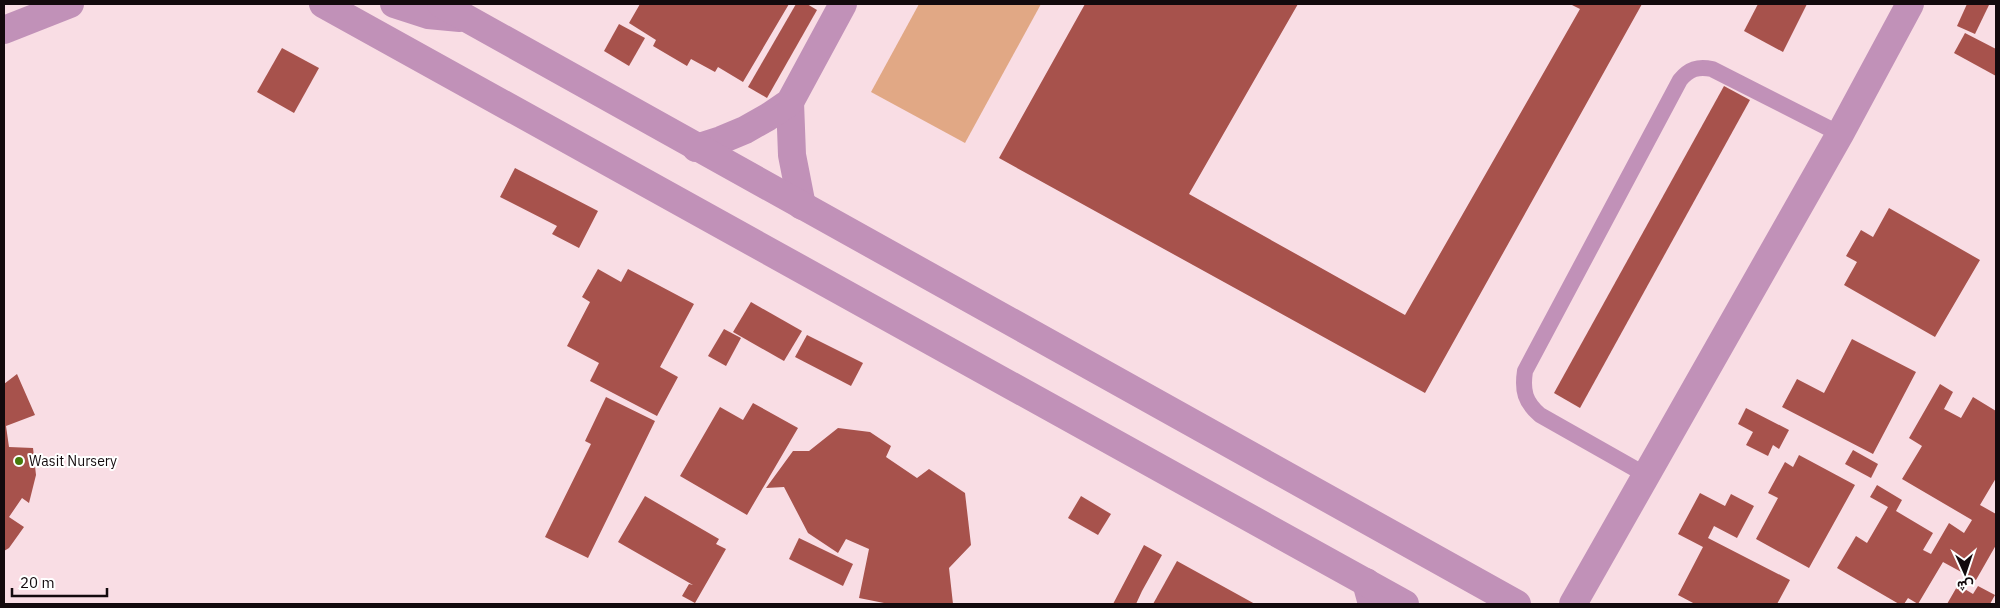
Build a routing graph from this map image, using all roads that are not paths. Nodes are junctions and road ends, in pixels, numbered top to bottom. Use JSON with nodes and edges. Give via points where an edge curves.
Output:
{"nodes":[{"id":1,"x":70,"y":4,"type":"edge"},
{"id":2,"x":394,"y":4,"type":"edge"},
{"id":3,"x":440,"y":4,"type":"edge"},
{"id":4,"x":842,"y":4,"type":"edge"},
{"id":5,"x":1910,"y":4,"type":"edge"},
{"id":6,"x":332,"y":6,"type":"edge"},
{"id":7,"x":469,"y":19,"type":"junction"},
{"id":8,"x":4,"y":30,"type":"edge"},
{"id":9,"x":790,"y":102,"type":"junction"},
{"id":10,"x":1840,"y":134,"type":"junction"},
{"id":11,"x":696,"y":148,"type":"junction"},
{"id":12,"x":802,"y":206,"type":"junction"},
{"id":13,"x":1646,"y":475,"type":"junction"},
{"id":14,"x":1369,"y":593,"type":"edge"},
{"id":15,"x":1405,"y":604,"type":"edge"},
{"id":16,"x":1517,"y":604,"type":"edge"},
{"id":17,"x":1573,"y":604,"type":"edge"}],
"edges":[{"from":1,"to":8,"type":"street"},
{"from":2,"to":7,"type":"street","via":[[428,15]]},
{"from":3,"to":7,"type":"street"},
{"from":4,"to":9,"type":"street"},
{"from":5,"to":10,"type":"street"},
{"from":6,"to":14,"type":"street"},
{"from":7,"to":11,"type":"street"},
{"from":9,"to":11,"type":"street","via":[[746,130]]},
{"from":9,"to":12,"type":"street","via":[[792,155]]},
{"from":10,"to":13,"type":"street"},
{"from":10,"to":13,"type":"lane","via":[[1712,69],[1694,68],[1680,80],[1525,371],[1523,384],[1531,407],[1540,415]]},
{"from":11,"to":12,"type":"street"},
{"from":12,"to":16,"type":"street"},
{"from":13,"to":17,"type":"street"},
{"from":14,"to":15,"type":"street"}]}
